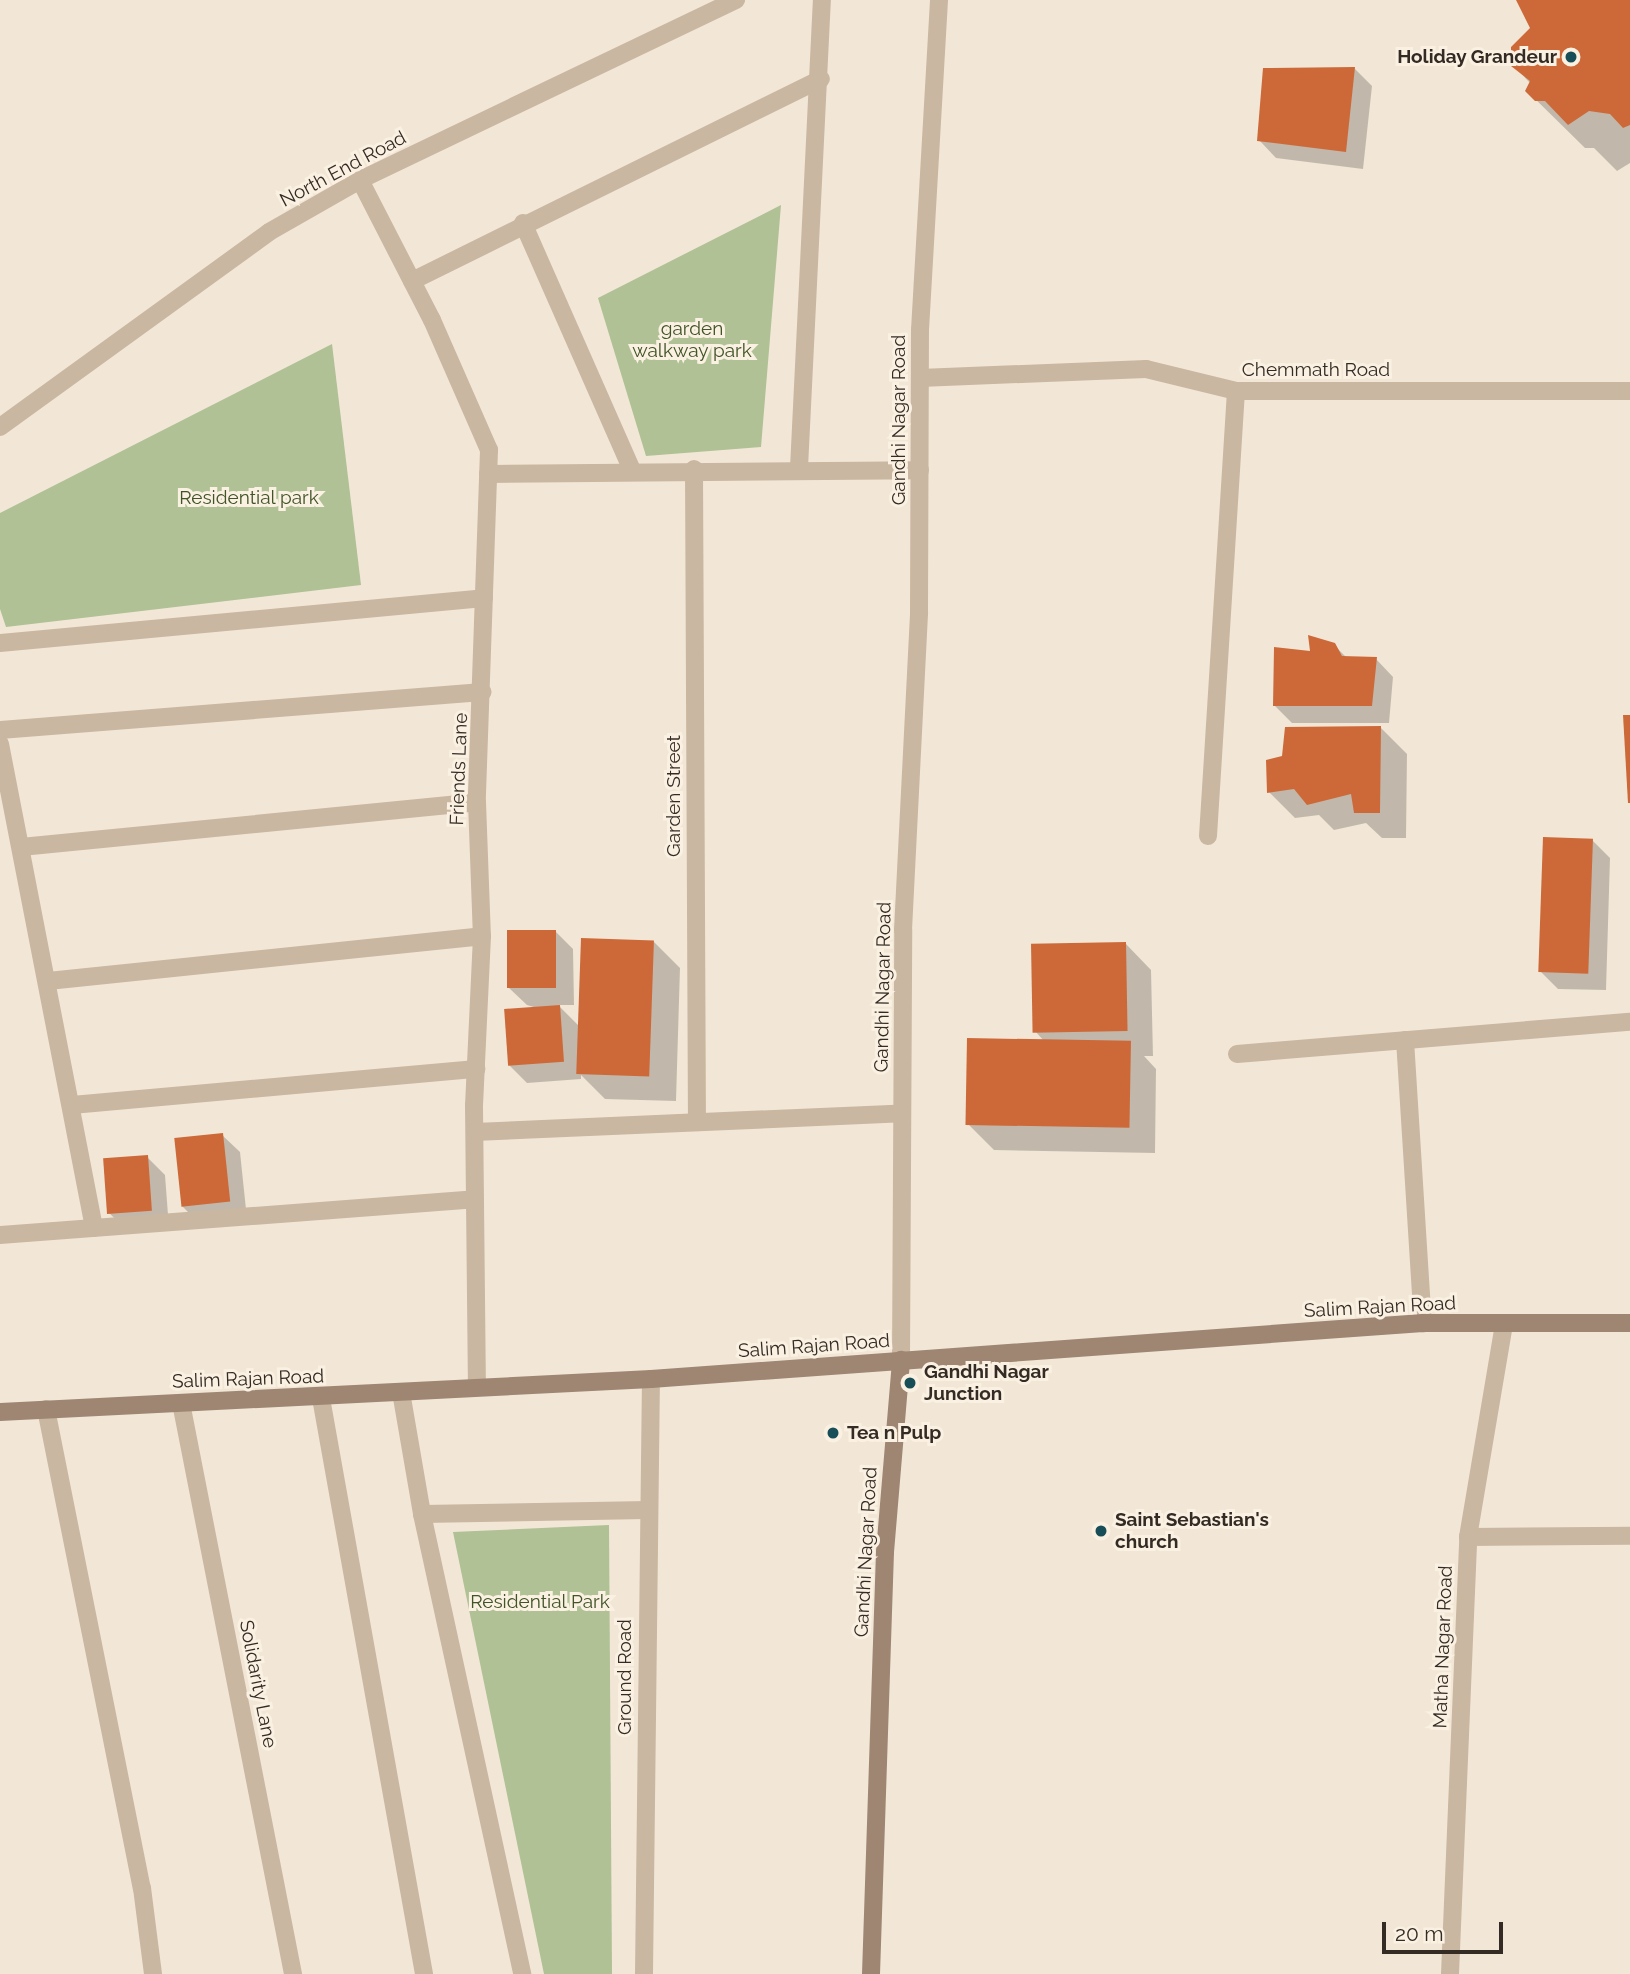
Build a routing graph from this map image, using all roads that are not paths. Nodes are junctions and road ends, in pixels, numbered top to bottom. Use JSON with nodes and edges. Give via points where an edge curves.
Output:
{"nodes":[{"id":1,"x":736,"y":0,"type":"edge"},
{"id":2,"x":822,"y":0,"type":"edge"},
{"id":3,"x":939,"y":0,"type":"edge"},
{"id":4,"x":821,"y":79,"type":"junction"},
{"id":5,"x":360,"y":180,"type":"junction"},
{"id":6,"x":523,"y":223,"type":"junction"},
{"id":7,"x":412,"y":281,"type":"junction"},
{"id":8,"x":920,"y":378,"type":"junction"},
{"id":9,"x":1236,"y":391,"type":"junction"},
{"id":10,"x":1630,"y":391,"type":"edge"},
{"id":11,"x":0,"y":427,"type":"edge"},
{"id":12,"x":799,"y":468,"type":"junction"},
{"id":13,"x":694,"y":469,"type":"junction"},
{"id":14,"x":632,"y":470,"type":"junction"},
{"id":15,"x":920,"y":470,"type":"junction"},
{"id":16,"x":488,"y":474,"type":"junction"},
{"id":17,"x":484,"y":598,"type":"junction"},
{"id":18,"x":0,"y":643,"type":"edge"},
{"id":19,"x":483,"y":692,"type":"junction"},
{"id":20,"x":0,"y":730,"type":"edge"},
{"id":21,"x":0,"y":744,"type":"edge"},
{"id":22,"x":477,"y":802,"type":"junction"},
{"id":23,"x":1208,"y":836,"type":"dead end"},
{"id":24,"x":21,"y":847,"type":"junction"},
{"id":25,"x":482,"y":936,"type":"junction"},
{"id":26,"x":48,"y":981,"type":"junction"},
{"id":27,"x":1630,"y":1022,"type":"edge"},
{"id":28,"x":1405,"y":1040,"type":"junction"},
{"id":29,"x":1237,"y":1054,"type":"dead end"},
{"id":30,"x":476,"y":1069,"type":"junction"},
{"id":31,"x":72,"y":1105,"type":"junction"},
{"id":32,"x":902,"y":1113,"type":"junction"},
{"id":33,"x":697,"y":1122,"type":"junction"},
{"id":34,"x":475,"y":1132,"type":"junction"},
{"id":35,"x":475,"y":1199,"type":"junction"},
{"id":36,"x":94,"y":1228,"type":"junction"},
{"id":37,"x":0,"y":1235,"type":"edge"},
{"id":38,"x":1423,"y":1323,"type":"junction"},
{"id":39,"x":1630,"y":1323,"type":"edge"},
{"id":40,"x":1504,"y":1324,"type":"junction"},
{"id":41,"x":901,"y":1360,"type":"junction"},
{"id":42,"x":651,"y":1380,"type":"junction"},
{"id":43,"x":478,"y":1388,"type":"junction"},
{"id":44,"x":401,"y":1392,"type":"junction"},
{"id":45,"x":320,"y":1398,"type":"junction"},
{"id":46,"x":181,"y":1403,"type":"junction"},
{"id":47,"x":46,"y":1409,"type":"junction"},
{"id":48,"x":0,"y":1412,"type":"edge"},
{"id":49,"x":647,"y":1510,"type":"junction"},
{"id":50,"x":422,"y":1514,"type":"junction"},
{"id":51,"x":1630,"y":1536,"type":"edge"},
{"id":52,"x":1468,"y":1537,"type":"junction"},
{"id":53,"x":153,"y":1974,"type":"edge"},
{"id":54,"x":293,"y":1974,"type":"edge"},
{"id":55,"x":424,"y":1974,"type":"edge"},
{"id":56,"x":522,"y":1974,"type":"edge"},
{"id":57,"x":644,"y":1974,"type":"edge"},
{"id":58,"x":871,"y":1974,"type":"edge"},
{"id":59,"x":1450,"y":1974,"type":"edge"}],
"edges":[{"from":1,"to":5,"type":"street","name":"North End Road"},
{"from":2,"to":4,"type":"street"},
{"from":3,"to":8,"type":"street","name":"Gandhi Nagar Road"},
{"from":4,"to":6,"type":"street"},
{"from":4,"to":12,"type":"street"},
{"from":5,"to":7,"type":"street","name":"Friends Lane"},
{"from":5,"to":11,"type":"street","name":"North End Road","via":[[269,232]]},
{"from":6,"to":7,"type":"street"},
{"from":6,"to":14,"type":"street"},
{"from":7,"to":16,"type":"street","name":"Friends Lane","via":[[489,450]]},
{"from":8,"to":9,"type":"street","name":"Chemmath Road","via":[[1146,369]]},
{"from":8,"to":15,"type":"street","name":"Gandhi Nagar Road"},
{"from":9,"to":10,"type":"street","name":"Chemmath Road"},
{"from":9,"to":23,"type":"street"},
{"from":12,"to":13,"type":"street"},
{"from":12,"to":15,"type":"street"},
{"from":13,"to":14,"type":"street"},
{"from":13,"to":33,"type":"street","name":"Garden Street"},
{"from":14,"to":16,"type":"street"},
{"from":15,"to":32,"type":"street","name":"Gandhi Nagar Road","via":[[919,612],[903,930]]},
{"from":16,"to":17,"type":"street","name":"Friends Lane"},
{"from":17,"to":18,"type":"street"},
{"from":17,"to":19,"type":"street","name":"Friends Lane"},
{"from":19,"to":20,"type":"street"},
{"from":19,"to":22,"type":"street","name":"Friends Lane"},
{"from":21,"to":24,"type":"street"},
{"from":22,"to":24,"type":"street"},
{"from":22,"to":25,"type":"street","name":"Friends Lane"},
{"from":24,"to":26,"type":"street"},
{"from":25,"to":26,"type":"street"},
{"from":25,"to":30,"type":"street","name":"Friends Lane"},
{"from":26,"to":31,"type":"street"},
{"from":27,"to":28,"type":"street"},
{"from":28,"to":29,"type":"street"},
{"from":28,"to":38,"type":"street"},
{"from":30,"to":31,"type":"street"},
{"from":30,"to":34,"type":"street","name":"Friends Lane"},
{"from":31,"to":36,"type":"street"},
{"from":32,"to":33,"type":"street"},
{"from":32,"to":41,"type":"street","name":"Gandhi Nagar Road"},
{"from":33,"to":34,"type":"street"},
{"from":34,"to":35,"type":"street","name":"Friends Lane"},
{"from":35,"to":36,"type":"street"},
{"from":35,"to":43,"type":"street","name":"Friends Lane"},
{"from":36,"to":37,"type":"street"},
{"from":38,"to":40,"type":"main road","name":"Salim Rajan Road"},
{"from":38,"to":41,"type":"main road","name":"Salim Rajan Road"},
{"from":39,"to":40,"type":"main road","name":"Salim Rajan Road"},
{"from":40,"to":52,"type":"street","name":"Matha Nagar Road"},
{"from":41,"to":42,"type":"main road","name":"Salim Rajan Road"},
{"from":41,"to":58,"type":"main road","name":"Gandhi Nagar Road","via":[[885,1552]]},
{"from":42,"to":43,"type":"main road","name":"Salim Rajan Road"},
{"from":42,"to":49,"type":"street","name":"Ground Road"},
{"from":43,"to":44,"type":"main road","name":"Salim Rajan Road"},
{"from":44,"to":45,"type":"main road","name":"Salim Rajan Road"},
{"from":44,"to":50,"type":"street"},
{"from":45,"to":46,"type":"main road","name":"Salim Rajan Road"},
{"from":45,"to":55,"type":"street"},
{"from":46,"to":47,"type":"main road","name":"Salim Rajan Road"},
{"from":46,"to":54,"type":"street","name":"Solidarity Lane"},
{"from":47,"to":48,"type":"main road","name":"Salim Rajan Road"},
{"from":47,"to":53,"type":"street","via":[[142,1888]]},
{"from":49,"to":50,"type":"street"},
{"from":49,"to":57,"type":"street","name":"Ground Road"},
{"from":50,"to":56,"type":"street"},
{"from":51,"to":52,"type":"street"},
{"from":52,"to":59,"type":"street","name":"Matha Nagar Road"}]}
